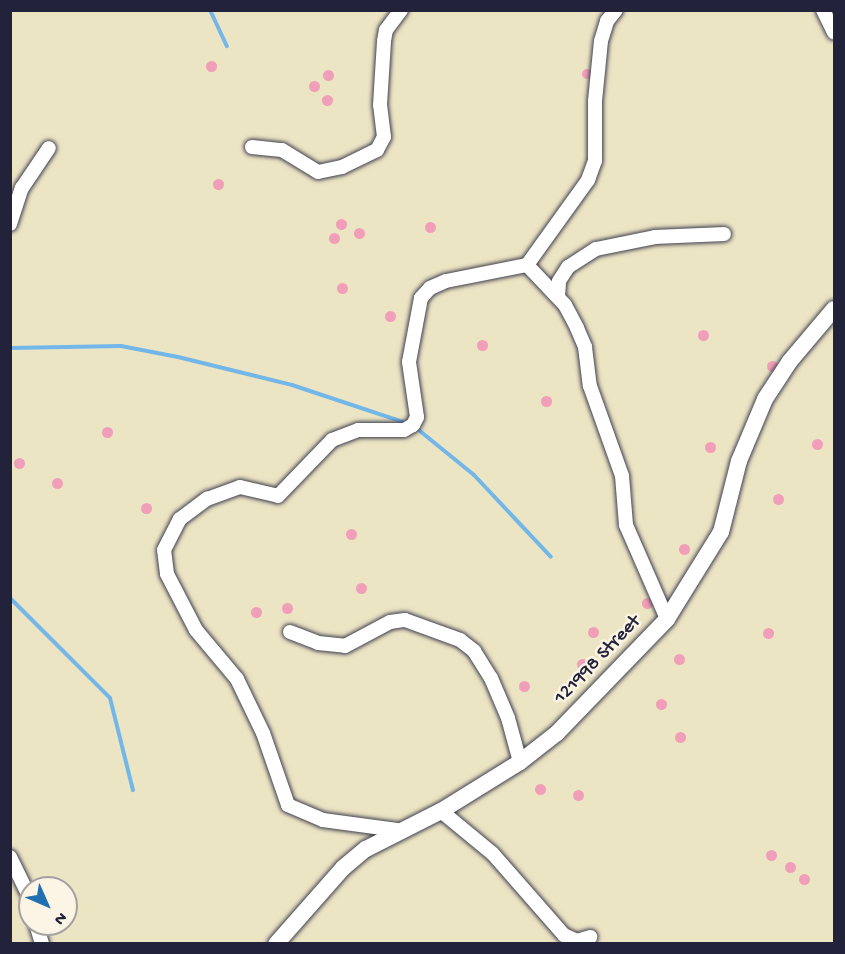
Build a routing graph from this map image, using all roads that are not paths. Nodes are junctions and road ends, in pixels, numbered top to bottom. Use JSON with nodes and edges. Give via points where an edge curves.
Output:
{"nodes":[{"id":1,"x":401,"y":10,"type":"edge"},
{"id":2,"x":616,"y":10,"type":"edge"},
{"id":3,"x":823,"y":10,"type":"edge"},
{"id":4,"x":834,"y":33,"type":"edge"},
{"id":5,"x":252,"y":147,"type":"dead end"},
{"id":6,"x":49,"y":148,"type":"dead end"},
{"id":7,"x":10,"y":224,"type":"edge"},
{"id":8,"x":724,"y":234,"type":"dead end"},
{"id":9,"x":527,"y":265,"type":"junction"},
{"id":10,"x":558,"y":297,"type":"junction"},
{"id":11,"x":834,"y":309,"type":"edge"},
{"id":12,"x":667,"y":619,"type":"junction"},
{"id":13,"x":290,"y":632,"type":"dead end"},
{"id":14,"x":520,"y":762,"type":"junction"},
{"id":15,"x":441,"y":811,"type":"junction"},
{"id":16,"x":397,"y":830,"type":"junction"},
{"id":17,"x":10,"y":857,"type":"edge"},
{"id":18,"x":19,"y":876,"type":"edge"},
{"id":19,"x":590,"y":937,"type":"dead end"},
{"id":20,"x":276,"y":944,"type":"edge"}],
"edges":[{"from":1,"to":5,"type":"street","via":[[386,30],[384,41],[380,105],[384,137],[377,150],[342,167],[318,172],[282,150]]},
{"from":2,"to":9,"type":"street","via":[[607,21],[597,66],[595,160],[588,180]]},
{"from":3,"to":4,"type":"street"},
{"from":6,"to":7,"type":"street","via":[[22,188]]},
{"from":8,"to":10,"type":"street","via":[[655,237],[596,249],[567,267],[559,281]]},
{"from":9,"to":10,"type":"street"},
{"from":9,"to":16,"type":"street","via":[[446,281],[430,288],[421,298],[409,362],[417,417],[409,429],[370,428],[332,440],[278,496],[240,487],[207,499],[180,519],[164,550],[167,574],[196,630],[237,679],[263,733],[288,805],[323,820]]},
{"from":10,"to":12,"type":"street","via":[[572,315],[585,347],[590,386],[622,476],[626,525]]},
{"from":11,"to":12,"type":"street","name":"121998 Street","via":[[790,361],[765,399],[739,461],[721,532]]},
{"from":12,"to":14,"type":"street","name":"121998 Street","via":[[574,716]]},
{"from":13,"to":14,"type":"street","via":[[318,643],[345,646],[390,622],[405,620],[460,640],[474,651],[491,678],[508,718]]},
{"from":14,"to":15,"type":"street","name":"121998 Street"},
{"from":15,"to":16,"type":"street","name":"121998 Street"},
{"from":15,"to":19,"type":"street","via":[[493,854],[564,935],[578,941]]},
{"from":16,"to":20,"type":"street","name":"121998 Street","via":[[343,867]]},
{"from":17,"to":18,"type":"street"}]}
